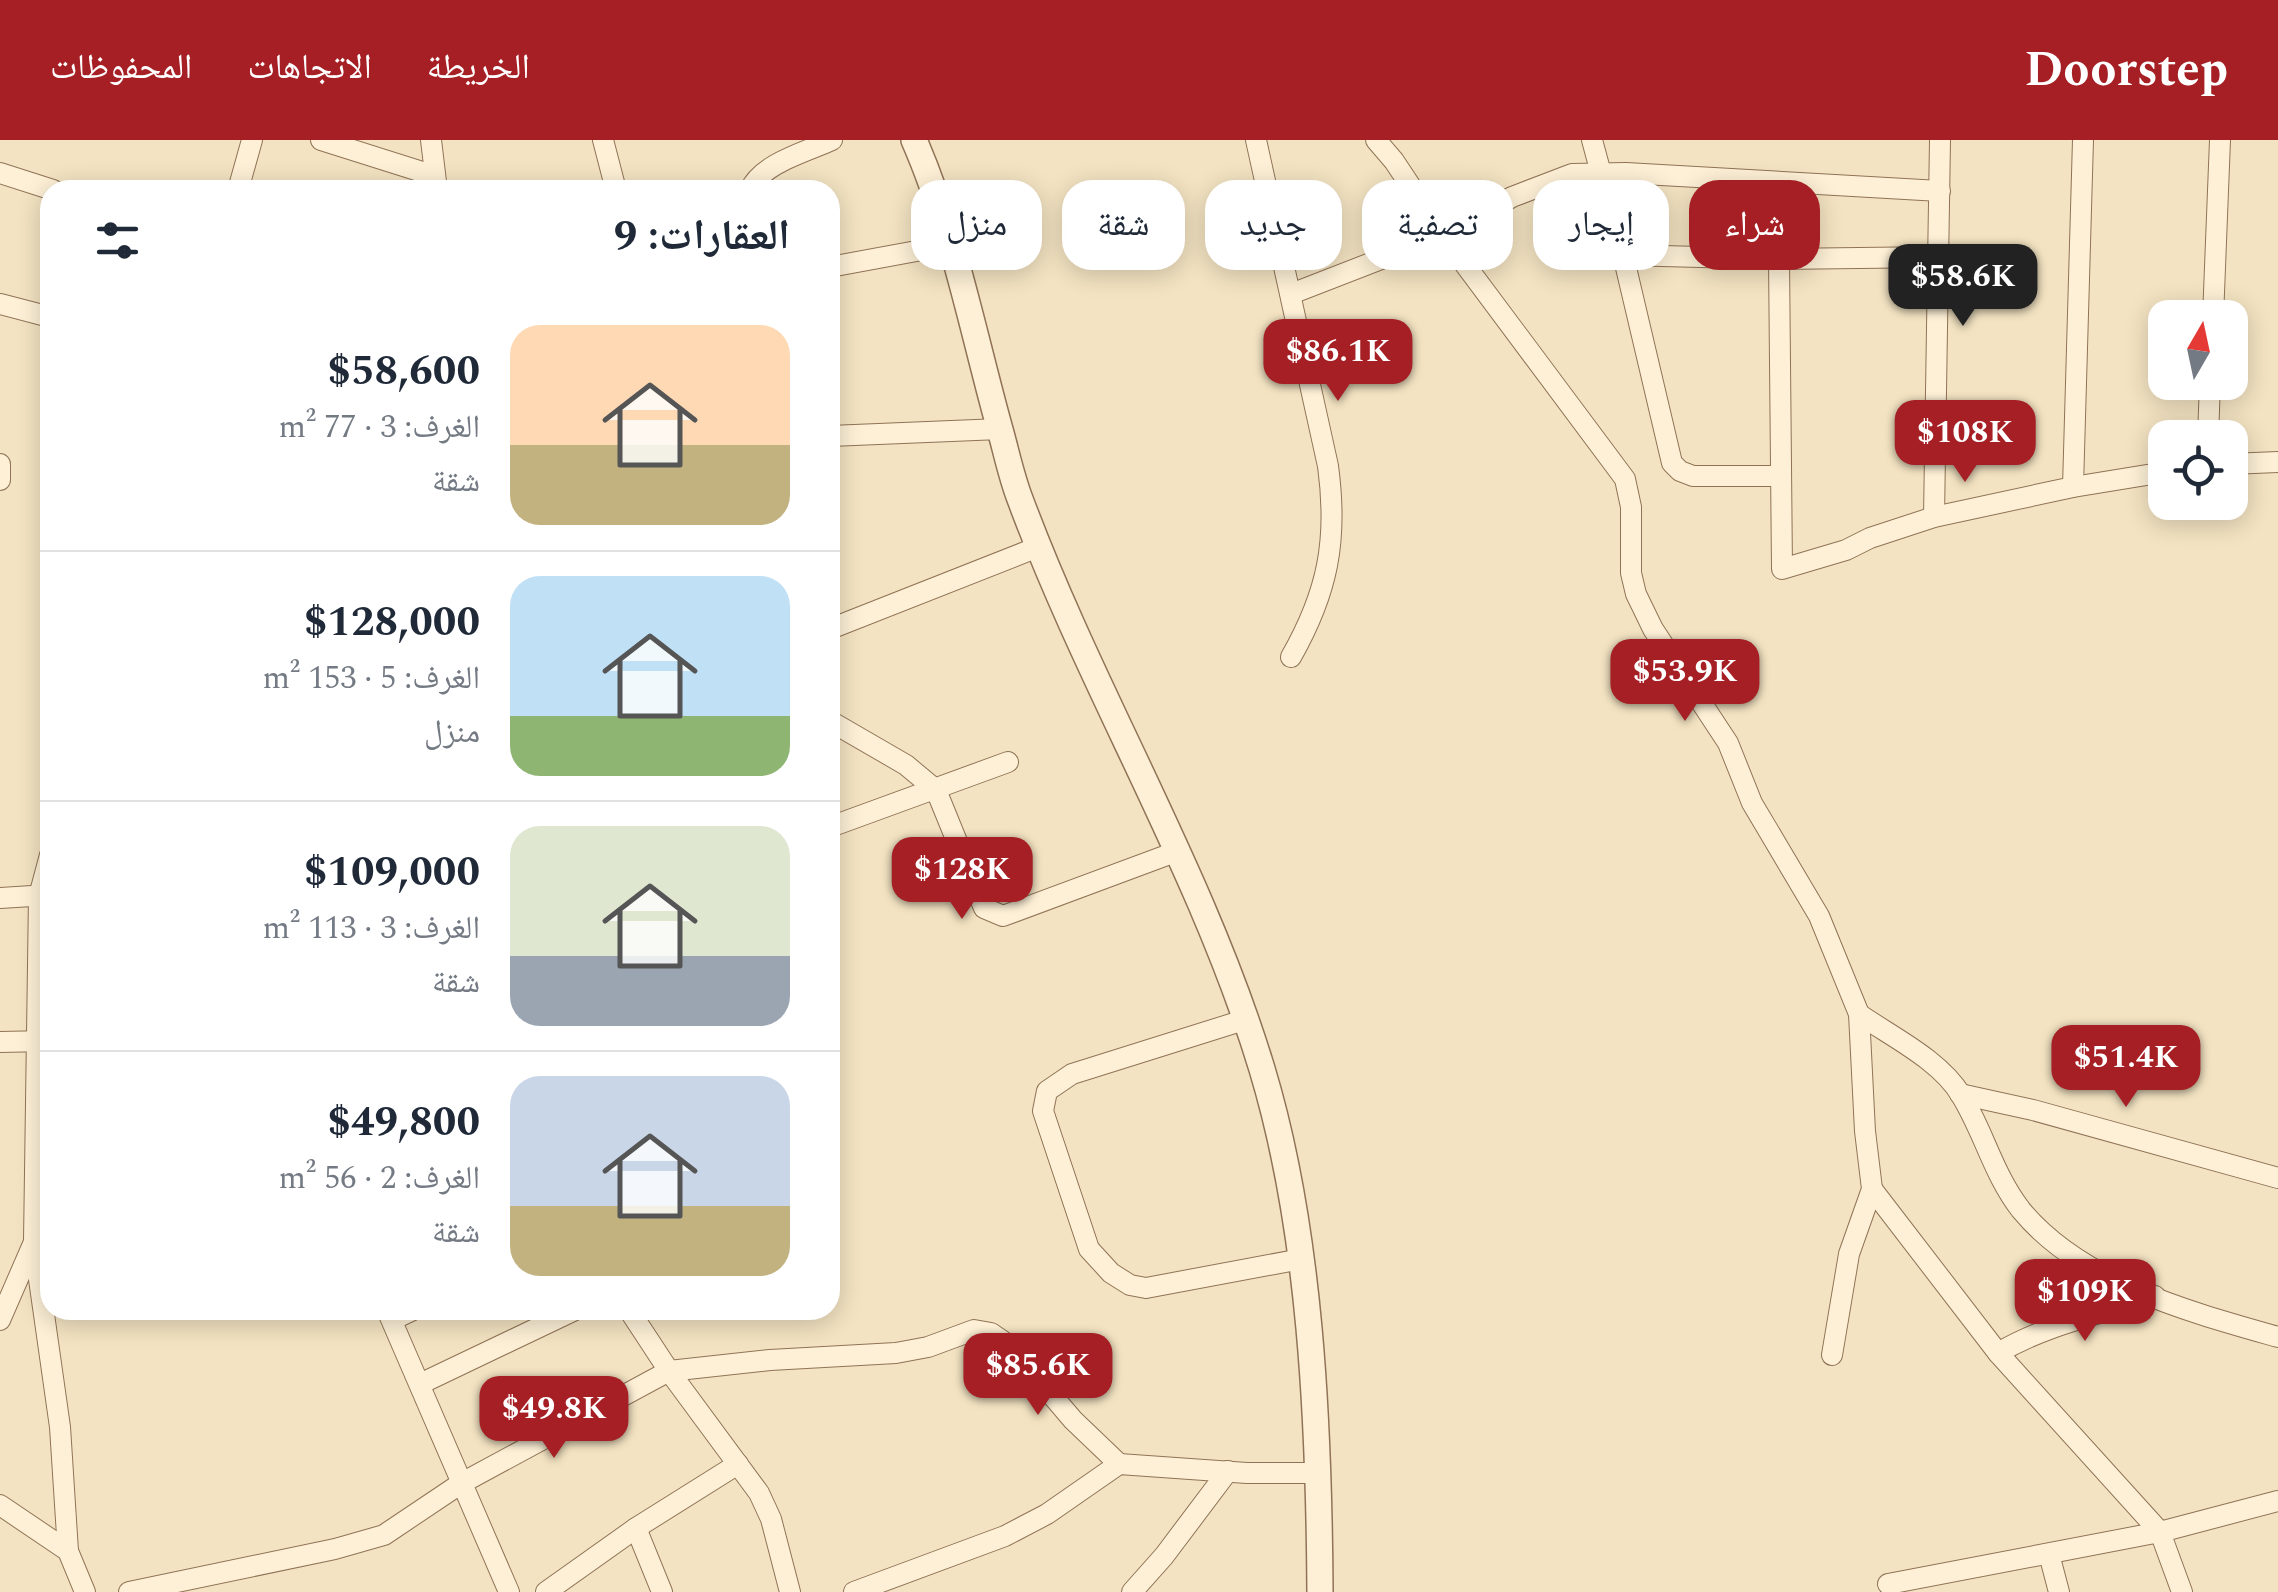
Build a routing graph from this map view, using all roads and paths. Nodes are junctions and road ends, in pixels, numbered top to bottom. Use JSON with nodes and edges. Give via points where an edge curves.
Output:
{"nodes":[{"id":1,"x":252,"y":140,"type":"edge"},
{"id":2,"x":321,"y":140,"type":"edge"},
{"id":3,"x":431,"y":140,"type":"edge"},
{"id":4,"x":604,"y":140,"type":"edge"},
{"id":5,"x":832,"y":140,"type":"edge"},
{"id":6,"x":914,"y":140,"type":"edge"},
{"id":7,"x":1256,"y":140,"type":"edge"},
{"id":8,"x":1376,"y":140,"type":"edge"},
{"id":9,"x":1592,"y":140,"type":"edge"},
{"id":10,"x":1940,"y":140,"type":"edge"},
{"id":11,"x":2083,"y":140,"type":"edge"},
{"id":12,"x":2220,"y":140,"type":"edge"},
{"id":13,"x":1600,"y":172,"type":"junction"},
{"id":14,"x":0,"y":173,"type":"edge"},
{"id":15,"x":241,"y":180,"type":"edge"},
{"id":16,"x":428,"y":180,"type":"edge"},
{"id":17,"x":436,"y":180,"type":"edge"},
{"id":18,"x":614,"y":180,"type":"edge"},
{"id":19,"x":754,"y":180,"type":"edge"},
{"id":20,"x":927,"y":180,"type":"edge"},
{"id":21,"x":1408,"y":180,"type":"edge"},
{"id":22,"x":1602,"y":180,"type":"edge"},
{"id":23,"x":40,"y":186,"type":"edge"},
{"id":24,"x":1940,"y":191,"type":"junction"},
{"id":25,"x":1513,"y":197,"type":"edge"},
{"id":26,"x":911,"y":252,"type":"edge"},
{"id":27,"x":1939,"y":257,"type":"junction"},
{"id":28,"x":1820,"y":258,"type":"edge"},
{"id":29,"x":840,"y":266,"type":"edge"},
{"id":30,"x":1362,"y":266,"type":"edge"},
{"id":31,"x":956,"y":270,"type":"edge"},
{"id":32,"x":1469,"y":270,"type":"edge"},
{"id":33,"x":1627,"y":270,"type":"edge"},
{"id":34,"x":1779,"y":270,"type":"edge"},
{"id":35,"x":1291,"y":294,"type":"junction"},
{"id":36,"x":2213,"y":300,"type":"edge"},
{"id":37,"x":0,"y":304,"type":"edge"},
{"id":38,"x":40,"y":314,"type":"edge"},
{"id":39,"x":1000,"y":429,"type":"junction"},
{"id":40,"x":840,"y":436,"type":"edge"},
{"id":41,"x":2278,"y":462,"type":"edge"},
{"id":42,"x":2248,"y":463,"type":"edge"},
{"id":43,"x":0,"y":464,"type":"edge"},
{"id":44,"x":2148,"y":475,"type":"edge"},
{"id":45,"x":1781,"y":476,"type":"junction"},
{"id":46,"x":0,"y":480,"type":"edge"},
{"id":47,"x":2073,"y":487,"type":"junction"},
{"id":48,"x":1934,"y":517,"type":"junction"},
{"id":49,"x":1038,"y":547,"type":"junction"},
{"id":50,"x":840,"y":625,"type":"edge"},
{"id":51,"x":1291,"y":657,"type":"dead end"},
{"id":52,"x":840,"y":727,"type":"edge"},
{"id":53,"x":1008,"y":762,"type":"dead end"},
{"id":54,"x":936,"y":790,"type":"junction"},
{"id":55,"x":840,"y":824,"type":"edge"},
{"id":56,"x":1178,"y":852,"type":"junction"},
{"id":57,"x":40,"y":895,"type":"edge"},
{"id":58,"x":0,"y":898,"type":"edge"},
{"id":59,"x":1859,"y":1014,"type":"junction"},
{"id":60,"x":1244,"y":1020,"type":"junction"},
{"id":61,"x":40,"y":1041,"type":"edge"},
{"id":62,"x":0,"y":1042,"type":"edge"},
{"id":63,"x":1960,"y":1094,"type":"junction"},
{"id":64,"x":2278,"y":1178,"type":"edge"},
{"id":65,"x":1872,"y":1189,"type":"junction"},
{"id":66,"x":40,"y":1198,"type":"edge"},
{"id":67,"x":34,"y":1242,"type":"junction"},
{"id":68,"x":1300,"y":1259,"type":"junction"},
{"id":69,"x":8,"y":1284,"type":"edge"},
{"id":70,"x":40,"y":1285,"type":"edge"},
{"id":71,"x":2155,"y":1296,"type":"junction"},
{"id":72,"x":0,"y":1320,"type":"edge"},
{"id":73,"x":45,"y":1320,"type":"edge"},
{"id":74,"x":392,"y":1320,"type":"edge"},
{"id":75,"x":553,"y":1320,"type":"edge"},
{"id":76,"x":635,"y":1320,"type":"edge"},
{"id":77,"x":2278,"y":1338,"type":"edge"},
{"id":78,"x":1998,"y":1353,"type":"junction"},
{"id":79,"x":1832,"y":1355,"type":"dead end"},
{"id":80,"x":669,"y":1371,"type":"junction"},
{"id":81,"x":420,"y":1384,"type":"junction"},
{"id":82,"x":738,"y":1464,"type":"junction"},
{"id":83,"x":1118,"y":1464,"type":"junction"},
{"id":84,"x":1228,"y":1471,"type":"junction"},
{"id":85,"x":1319,"y":1473,"type":"junction"},
{"id":86,"x":460,"y":1484,"type":"junction"},
{"id":87,"x":2278,"y":1502,"type":"edge"},
{"id":88,"x":0,"y":1505,"type":"edge"},
{"id":89,"x":636,"y":1528,"type":"junction"},
{"id":90,"x":2160,"y":1532,"type":"junction"},
{"id":91,"x":68,"y":1551,"type":"junction"},
{"id":92,"x":2048,"y":1554,"type":"junction"},
{"id":93,"x":1888,"y":1584,"type":"dead end"},
{"id":94,"x":84,"y":1592,"type":"edge"},
{"id":95,"x":129,"y":1592,"type":"edge"},
{"id":96,"x":509,"y":1592,"type":"edge"},
{"id":97,"x":546,"y":1592,"type":"edge"},
{"id":98,"x":662,"y":1592,"type":"edge"},
{"id":99,"x":790,"y":1592,"type":"edge"},
{"id":100,"x":854,"y":1592,"type":"edge"},
{"id":101,"x":1132,"y":1592,"type":"edge"},
{"id":102,"x":1320,"y":1592,"type":"edge"},
{"id":103,"x":2059,"y":1592,"type":"edge"},
{"id":104,"x":2182,"y":1592,"type":"edge"}],
"edges":[{"from":1,"to":15,"type":"street"},
{"from":2,"to":16,"type":"street"},
{"from":3,"to":17,"type":"street"},
{"from":4,"to":18,"type":"street"},
{"from":5,"to":19,"type":"street"},
{"from":6,"to":20,"type":"street"},
{"from":7,"to":35,"type":"street"},
{"from":8,"to":21,"type":"street"},
{"from":9,"to":13,"type":"street"},
{"from":10,"to":24,"type":"street"},
{"from":11,"to":47,"type":"street"},
{"from":12,"to":36,"type":"street"},
{"from":13,"to":22,"type":"street"},
{"from":13,"to":24,"type":"street"},
{"from":13,"to":25,"type":"street","via":[[1572,174]]},
{"from":14,"to":23,"type":"street"},
{"from":24,"to":27,"type":"street"},
{"from":26,"to":29,"type":"street"},
{"from":27,"to":28,"type":"street"},
{"from":27,"to":48,"type":"street"},
{"from":30,"to":35,"type":"street"},
{"from":31,"to":39,"type":"street"},
{"from":32,"to":59,"type":"street","via":[[1625,479],[1636,594],[1728,743],[1752,803],[1818,916]]},
{"from":33,"to":45,"type":"street","via":[[1672,462],[1693,476]]},
{"from":34,"to":45,"type":"street"},
{"from":35,"to":51,"type":"street","via":[[1334,507],[1322,592]]},
{"from":37,"to":38,"type":"street"},
{"from":39,"to":40,"type":"street"},
{"from":39,"to":49,"type":"street"},
{"from":41,"to":42,"type":"street"},
{"from":43,"to":46,"type":"street"},
{"from":44,"to":47,"type":"street"},
{"from":45,"to":48,"type":"street","via":[[1782,568]]},
{"from":47,"to":48,"type":"street"},
{"from":49,"to":50,"type":"street"},
{"from":49,"to":56,"type":"street"},
{"from":52,"to":54,"type":"street","via":[[906,764]]},
{"from":53,"to":54,"type":"street"},
{"from":54,"to":55,"type":"street"},
{"from":54,"to":56,"type":"street","via":[[992,914],[1003,916]]},
{"from":56,"to":60,"type":"street"},
{"from":57,"to":58,"type":"street"},
{"from":59,"to":63,"type":"street","via":[[1943,1074]]},
{"from":59,"to":65,"type":"street"},
{"from":60,"to":68,"type":"street","via":[[1276,1120]]},
{"from":60,"to":68,"type":"street","via":[[1072,1074],[1048,1091],[1044,1111],[1089,1248],[1130,1285],[1146,1288]]},
{"from":61,"to":62,"type":"street"},
{"from":63,"to":64,"type":"street"},
{"from":63,"to":71,"type":"street","via":[[1994,1170],[2024,1213],[2094,1271]]},
{"from":65,"to":78,"type":"street"},
{"from":65,"to":79,"type":"street","via":[[1850,1254]]},
{"from":66,"to":67,"type":"street"},
{"from":67,"to":69,"type":"street"},
{"from":67,"to":70,"type":"street"},
{"from":68,"to":85,"type":"street"},
{"from":69,"to":72,"type":"street"},
{"from":71,"to":77,"type":"street"},
{"from":71,"to":78,"type":"street","via":[[2056,1324]]},
{"from":73,"to":91,"type":"street"},
{"from":74,"to":81,"type":"street"},
{"from":75,"to":81,"type":"street"},
{"from":76,"to":80,"type":"street"},
{"from":78,"to":90,"type":"street"},
{"from":80,"to":82,"type":"street"},
{"from":80,"to":83,"type":"street","via":[[896,1353],[974,1330],[991,1333]]},
{"from":80,"to":86,"type":"street"},
{"from":81,"to":86,"type":"street"},
{"from":82,"to":89,"type":"street"},
{"from":82,"to":99,"type":"street","via":[[771,1518]]},
{"from":83,"to":84,"type":"street"},
{"from":83,"to":100,"type":"street","via":[[1005,1536]]},
{"from":84,"to":85,"type":"street"},
{"from":84,"to":101,"type":"street"},
{"from":85,"to":102,"type":"street"},
{"from":86,"to":95,"type":"street","via":[[411,1520],[360,1544]]},
{"from":86,"to":96,"type":"street"},
{"from":87,"to":90,"type":"street"},
{"from":88,"to":91,"type":"street"},
{"from":89,"to":97,"type":"street"},
{"from":89,"to":98,"type":"street"},
{"from":90,"to":92,"type":"street"},
{"from":90,"to":104,"type":"street"},
{"from":91,"to":94,"type":"street"},
{"from":92,"to":93,"type":"street"},
{"from":92,"to":103,"type":"street"}]}
